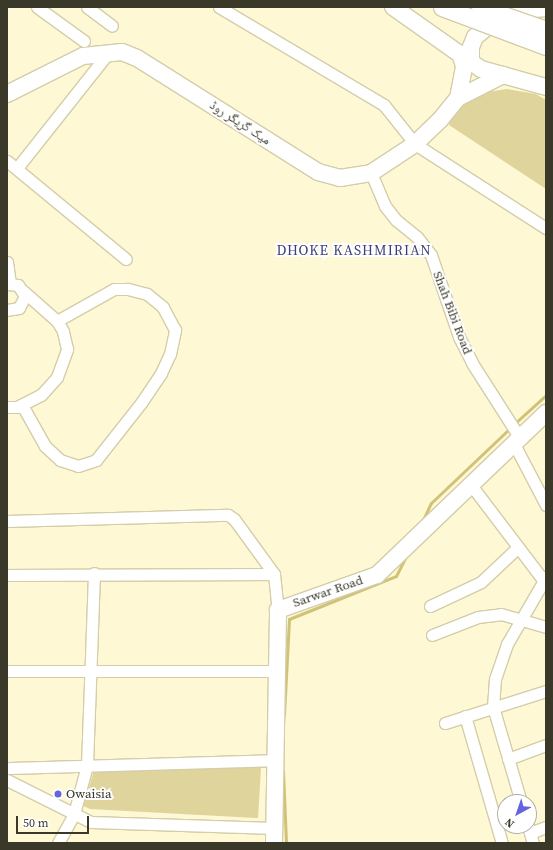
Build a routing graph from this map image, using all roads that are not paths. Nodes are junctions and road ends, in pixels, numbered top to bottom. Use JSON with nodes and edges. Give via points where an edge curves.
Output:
{"nodes":[{"id":1,"x":37,"y":7,"type":"edge"},
{"id":2,"x":87,"y":7,"type":"edge"},
{"id":3,"x":219,"y":7,"type":"edge"},
{"id":4,"x":394,"y":7,"type":"edge"},
{"id":5,"x":442,"y":7,"type":"edge"},
{"id":6,"x":480,"y":7,"type":"edge"},
{"id":7,"x":546,"y":8,"type":"edge"},
{"id":8,"x":112,"y":26,"type":"dead end"},
{"id":9,"x":546,"y":30,"type":"edge"},
{"id":10,"x":84,"y":41,"type":"dead end"},
{"id":11,"x":546,"y":46,"type":"edge"},
{"id":12,"x":108,"y":52,"type":"junction"},
{"id":13,"x":465,"y":58,"type":"junction"},
{"id":14,"x":503,"y":75,"type":"junction"},
{"id":15,"x":546,"y":87,"type":"edge"},
{"id":16,"x":7,"y":94,"type":"edge"},
{"id":17,"x":458,"y":98,"type":"junction"},
{"id":18,"x":415,"y":144,"type":"junction"},
{"id":19,"x":7,"y":161,"type":"edge"},
{"id":20,"x":17,"y":168,"type":"junction"},
{"id":21,"x":371,"y":173,"type":"junction"},
{"id":22,"x":546,"y":228,"type":"edge"},
{"id":23,"x":126,"y":259,"type":"dead end"},
{"id":24,"x":7,"y":262,"type":"edge"},
{"id":25,"x":9,"y":284,"type":"edge"},
{"id":26,"x":24,"y":291,"type":"junction"},
{"id":27,"x":7,"y":310,"type":"edge"},
{"id":28,"x":57,"y":321,"type":"junction"},
{"id":29,"x":22,"y":405,"type":"junction"},
{"id":30,"x":7,"y":406,"type":"edge"},
{"id":31,"x":546,"y":413,"type":"edge"},
{"id":32,"x":517,"y":441,"type":"junction"},
{"id":33,"x":470,"y":486,"type":"junction"},
{"id":34,"x":546,"y":505,"type":"edge"},
{"id":35,"x":7,"y":521,"type":"edge"},
{"id":36,"x":517,"y":548,"type":"junction"},
{"id":37,"x":94,"y":573,"type":"junction"},
{"id":38,"x":274,"y":574,"type":"junction"},
{"id":39,"x":7,"y":575,"type":"edge"},
{"id":40,"x":545,"y":579,"type":"edge"},
{"id":41,"x":430,"y":606,"type":"dead end"},
{"id":42,"x":278,"y":610,"type":"junction"},
{"id":43,"x":520,"y":619,"type":"junction"},
{"id":44,"x":546,"y":627,"type":"edge"},
{"id":45,"x":432,"y":635,"type":"dead end"},
{"id":46,"x":90,"y":670,"type":"junction"},
{"id":47,"x":7,"y":671,"type":"edge"},
{"id":48,"x":279,"y":671,"type":"junction"},
{"id":49,"x":546,"y":690,"type":"edge"},
{"id":50,"x":492,"y":707,"type":"junction"},
{"id":51,"x":465,"y":716,"type":"junction"},
{"id":52,"x":445,"y":722,"type":"dead end"},
{"id":53,"x":546,"y":745,"type":"edge"},
{"id":54,"x":508,"y":759,"type":"junction"},
{"id":55,"x":275,"y":760,"type":"junction"},
{"id":56,"x":87,"y":766,"type":"junction"},
{"id":57,"x":7,"y":768,"type":"edge"},
{"id":58,"x":7,"y":780,"type":"edge"},
{"id":59,"x":519,"y":794,"type":"edge"},
{"id":60,"x":74,"y":814,"type":"junction"},
{"id":61,"x":274,"y":836,"type":"edge"},
{"id":62,"x":58,"y":843,"type":"edge"},
{"id":63,"x":502,"y":843,"type":"edge"}],
"edges":[{"from":1,"to":10,"type":"street"},
{"from":2,"to":8,"type":"street"},
{"from":3,"to":18,"type":"street","via":[[384,105]]},
{"from":4,"to":13,"type":"street"},
{"from":5,"to":11,"type":"main road","bridge":true},
{"from":6,"to":9,"type":"main road","bridge":true},
{"from":7,"to":13,"type":"street","name":"میک گریگر روڈ","via":[[513,10],[497,19],[475,37]]},
{"from":12,"to":16,"type":"street","name":"میک گریگر روڈ","via":[[83,56]]},
{"from":12,"to":20,"type":"street"},
{"from":12,"to":21,"type":"street","name":"میک گریگر روڈ","via":[[122,52],[137,58],[318,172],[340,178]]},
{"from":13,"to":14,"type":"street","via":[[480,69]]},
{"from":13,"to":17,"type":"street","name":"میک گریگر روڈ"},
{"from":14,"to":15,"type":"street"},
{"from":14,"to":17,"type":"street","name":"میک گریگر روڈ"},
{"from":17,"to":18,"type":"street","name":"میک گریگر روڈ"},
{"from":18,"to":21,"type":"street","name":"میک گریگر روڈ"},
{"from":18,"to":22,"type":"street"},
{"from":19,"to":20,"type":"street"},
{"from":20,"to":23,"type":"street"},
{"from":21,"to":32,"type":"street","name":"Shah Bibi Road","via":[[385,206],[396,220],[418,237],[430,255],[459,337]]},
{"from":24,"to":25,"type":"street"},
{"from":25,"to":26,"type":"street","via":[[18,285]]},
{"from":26,"to":27,"type":"street","via":[[22,304],[15,310]]},
{"from":26,"to":28,"type":"street"},
{"from":28,"to":29,"type":"street","via":[[63,331],[67,349],[59,372],[41,395]]},
{"from":28,"to":29,"type":"street","via":[[114,289],[128,289],[147,294],[163,307],[175,330],[170,354],[161,373],[96,460],[78,466],[60,460],[45,446]]},
{"from":29,"to":30,"type":"street"},
{"from":31,"to":32,"type":"street","name":"Sarwar Road"},
{"from":32,"to":33,"type":"street","name":"Sarwar Road"},
{"from":32,"to":34,"type":"street","name":"Shah Bibi Road"},
{"from":33,"to":36,"type":"street"},
{"from":33,"to":42,"type":"street","name":"Sarwar Road","via":[[377,576]]},
{"from":35,"to":38,"type":"street","via":[[228,515],[234,519]]},
{"from":36,"to":40,"type":"street"},
{"from":36,"to":41,"type":"street","via":[[481,582]]},
{"from":37,"to":38,"type":"street"},
{"from":37,"to":39,"type":"street"},
{"from":37,"to":46,"type":"street"},
{"from":38,"to":42,"type":"street"},
{"from":40,"to":43,"type":"street"},
{"from":42,"to":48,"type":"street","name":"Sarwar Road"},
{"from":43,"to":44,"type":"street"},
{"from":43,"to":45,"type":"street","via":[[501,614],[478,617]]},
{"from":43,"to":50,"type":"street","via":[[507,644],[495,679]]},
{"from":46,"to":47,"type":"street"},
{"from":46,"to":48,"type":"street"},
{"from":46,"to":56,"type":"street"},
{"from":48,"to":55,"type":"street","name":"Sarwar Road"},
{"from":49,"to":50,"type":"street"},
{"from":50,"to":51,"type":"street"},
{"from":50,"to":54,"type":"street"},
{"from":51,"to":52,"type":"street"},
{"from":51,"to":63,"type":"street"},
{"from":53,"to":54,"type":"street"},
{"from":54,"to":59,"type":"street"},
{"from":55,"to":56,"type":"street"},
{"from":55,"to":61,"type":"street","name":"Sarwar Road"},
{"from":56,"to":57,"type":"street"},
{"from":56,"to":60,"type":"street"},
{"from":58,"to":60,"type":"street"},
{"from":60,"to":61,"type":"street","via":[[91,822]]},
{"from":60,"to":62,"type":"street"}]}
